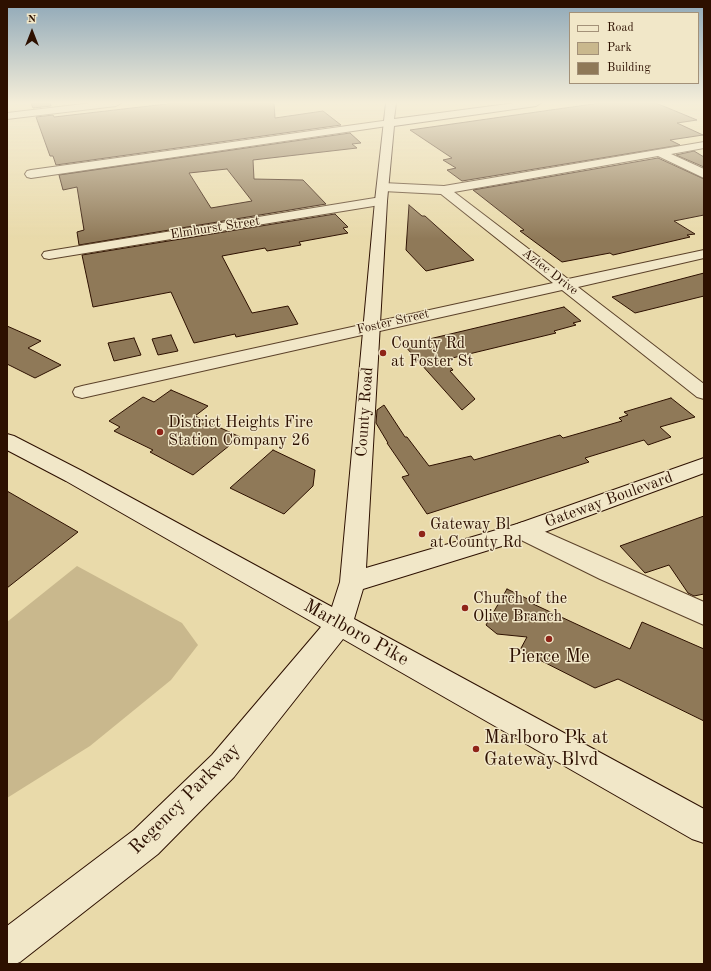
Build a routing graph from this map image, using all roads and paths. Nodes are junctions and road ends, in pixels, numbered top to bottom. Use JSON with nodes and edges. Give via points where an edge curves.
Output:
{"nodes":[{"id":1,"x":212,"y":148,"type":"edge"},
{"id":2,"x":387,"y":148,"type":"edge"},
{"id":3,"x":686,"y":148,"type":"edge"},
{"id":4,"x":660,"y":153,"type":"junction"},
{"id":5,"x":31,"y":174,"type":"dead end"},
{"id":6,"x":704,"y":174,"type":"edge"},
{"id":7,"x":444,"y":190,"type":"junction"},
{"id":8,"x":382,"y":194,"type":"junction"},
{"id":9,"x":704,"y":254,"type":"edge"},
{"id":10,"x":49,"y":255,"type":"dead end"},
{"id":11,"x":566,"y":284,"type":"junction"},
{"id":12,"x":371,"y":327,"type":"junction"},
{"id":13,"x":82,"y":392,"type":"dead end"},
{"id":14,"x":704,"y":394,"type":"edge"},
{"id":15,"x":7,"y":441,"type":"edge"},
{"id":16,"x":704,"y":465,"type":"edge"},
{"id":17,"x":523,"y":531,"type":"junction"},
{"id":18,"x":353,"y":582,"type":"junction"},
{"id":19,"x":704,"y":614,"type":"edge"},
{"id":20,"x":339,"y":624,"type":"junction"},
{"id":21,"x":704,"y":827,"type":"edge"},
{"id":22,"x":7,"y":950,"type":"edge"}],
"edges":[{"from":1,"to":5,"type":"street"},
{"from":2,"to":8,"type":"street","name":"County Road"},
{"from":3,"to":4,"type":"street"},
{"from":4,"to":6,"type":"street"},
{"from":4,"to":7,"type":"street"},
{"from":7,"to":8,"type":"street"},
{"from":7,"to":11,"type":"street","name":"Aztec Drive"},
{"from":8,"to":10,"type":"street","name":"Elmhurst Street"},
{"from":8,"to":12,"type":"street","name":"County Road"},
{"from":9,"to":11,"type":"street","name":"Foster Street"},
{"from":11,"to":12,"type":"street","name":"Foster Street"},
{"from":11,"to":14,"type":"street","name":"Aztec Drive"},
{"from":12,"to":13,"type":"street","name":"Foster Street"},
{"from":12,"to":18,"type":"street","name":"County Road"},
{"from":15,"to":20,"type":"street","name":"Marlboro Pike"},
{"from":16,"to":17,"type":"street","name":"Gateway Boulevard"},
{"from":17,"to":18,"type":"street","name":"Gateway Boulevard"},
{"from":17,"to":19,"type":"street"},
{"from":18,"to":20,"type":"street","name":"County Road"},
{"from":20,"to":21,"type":"street","name":"Marlboro Pike"},
{"from":20,"to":22,"type":"street","name":"Regency Parkway","via":[[223,766],[146,842]]}]}
